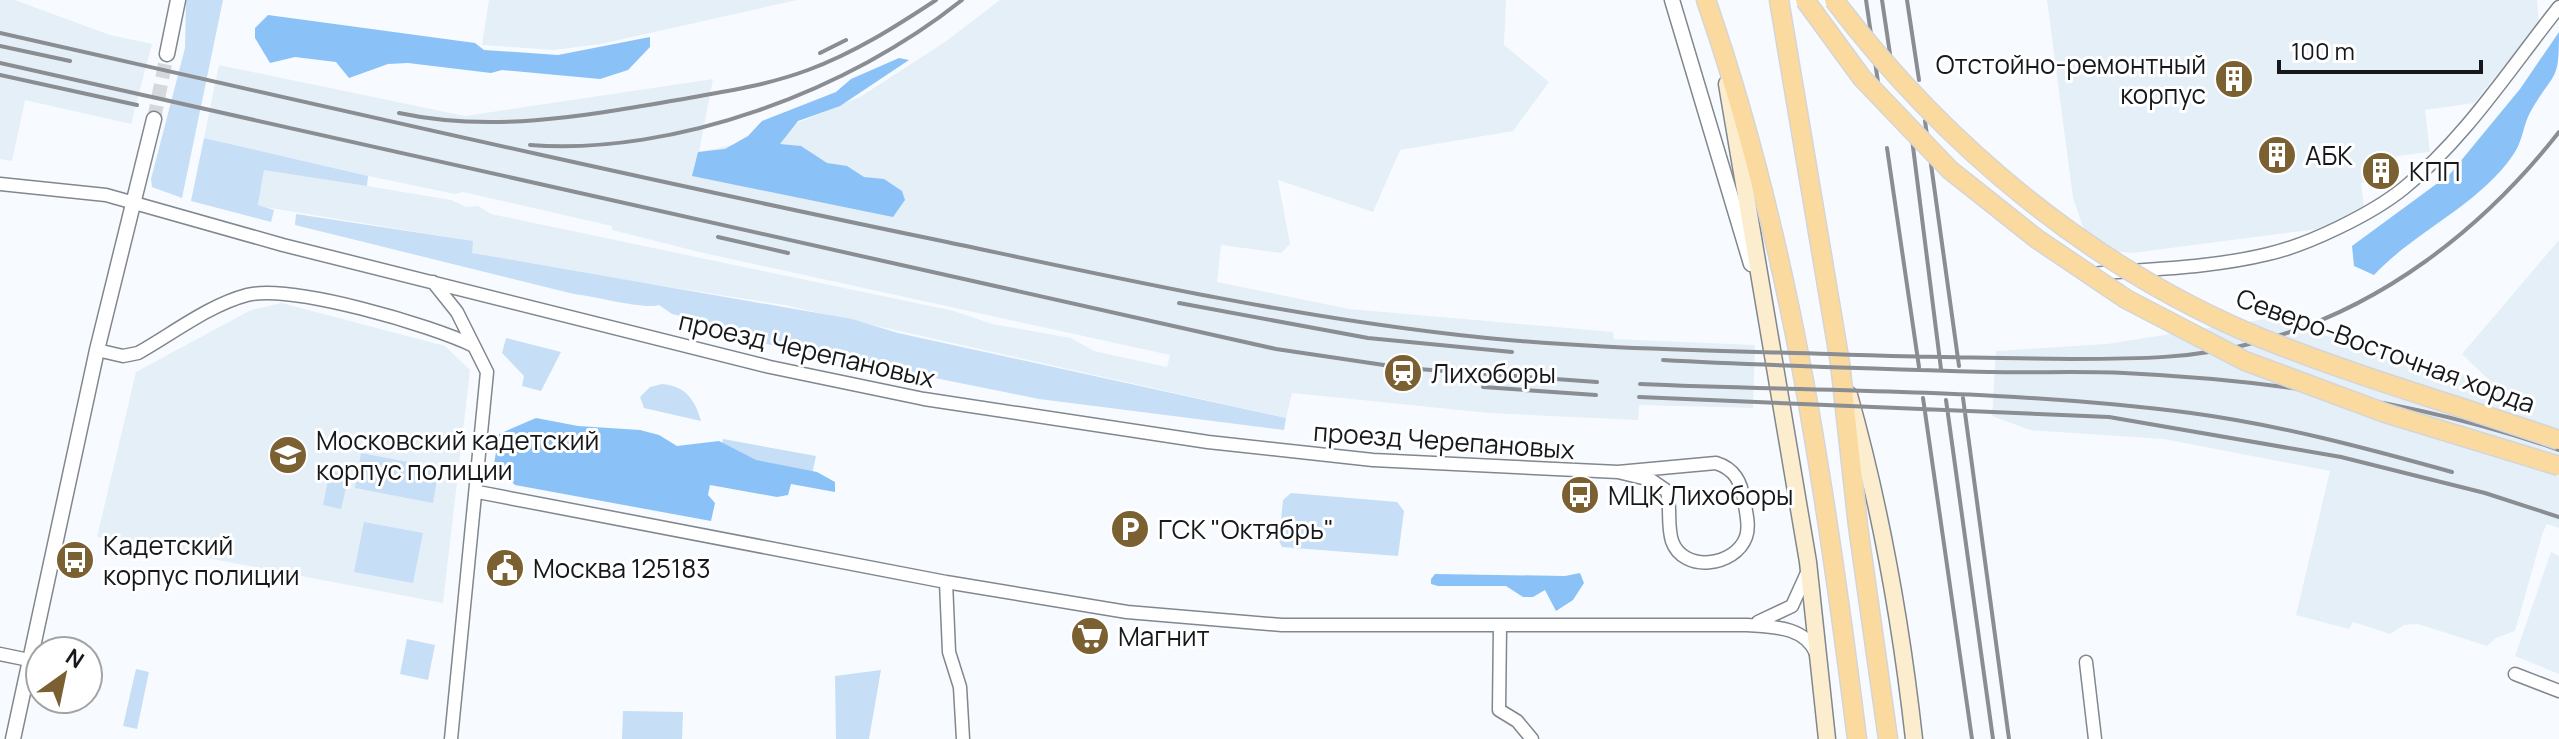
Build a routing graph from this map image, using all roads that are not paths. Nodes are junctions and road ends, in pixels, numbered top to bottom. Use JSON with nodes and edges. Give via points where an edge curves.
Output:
{"nodes":[{"id":1,"x":178,"y":0,"type":"edge"},
{"id":2,"x":1672,"y":0,"type":"edge"},
{"id":3,"x":1706,"y":0,"type":"edge"},
{"id":4,"x":1779,"y":0,"type":"edge"},
{"id":5,"x":1805,"y":0,"type":"edge"},
{"id":6,"x":1834,"y":0,"type":"edge"},
{"id":7,"x":2559,"y":7,"type":"edge"},
{"id":8,"x":1721,"y":43,"type":"junction"},
{"id":9,"x":167,"y":54,"type":"tunnel mouth"},
{"id":10,"x":154,"y":119,"type":"tunnel mouth"},
{"id":11,"x":0,"y":184,"type":"edge"},
{"id":12,"x":131,"y":205,"type":"junction"},
{"id":13,"x":2092,"y":274,"type":"dead end"},
{"id":14,"x":433,"y":282,"type":"junction"},
{"id":15,"x":1767,"y":319,"type":"junction"},
{"id":16,"x":474,"y":346,"type":"junction"},
{"id":17,"x":97,"y":350,"type":"junction"},
{"id":18,"x":1840,"y":363,"type":"junction"},
{"id":19,"x":2559,"y":440,"type":"edge"},
{"id":20,"x":2559,"y":466,"type":"edge"},
{"id":21,"x":1618,"y":472,"type":"junction"},
{"id":22,"x":478,"y":492,"type":"junction"},
{"id":23,"x":1808,"y":562,"type":"junction"},
{"id":24,"x":946,"y":582,"type":"junction"},
{"id":25,"x":1747,"y":625,"type":"junction"},
{"id":26,"x":1500,"y":626,"type":"junction"},
{"id":27,"x":34,"y":635,"type":"edge"},
{"id":28,"x":0,"y":654,"type":"edge"},
{"id":29,"x":24,"y":659,"type":"edge"},
{"id":30,"x":1819,"y":659,"type":"junction"},
{"id":31,"x":2086,"y":662,"type":"dead end"},
{"id":32,"x":2515,"y":674,"type":"dead end"},
{"id":33,"x":24,"y":685,"type":"edge"},
{"id":34,"x":2559,"y":691,"type":"edge"},
{"id":35,"x":13,"y":739,"type":"edge"},
{"id":36,"x":451,"y":739,"type":"edge"},
{"id":37,"x":963,"y":739,"type":"edge"},
{"id":38,"x":1532,"y":739,"type":"edge"},
{"id":39,"x":1827,"y":739,"type":"edge"},
{"id":40,"x":1857,"y":739,"type":"edge"},
{"id":41,"x":1888,"y":739,"type":"edge"},
{"id":42,"x":1914,"y":739,"type":"edge"},
{"id":43,"x":2095,"y":739,"type":"edge"}],
"edges":[{"from":1,"to":9,"type":"street"},
{"from":2,"to":15,"type":"street"},
{"from":3,"to":8,"type":"main road"},
{"from":4,"to":18,"type":"main road"},
{"from":5,"to":20,"type":"main road","name":"Северо-Восточная хорда","bridge":true,"via":[[1862,78],[1950,170],[2037,239],[2126,299],[2245,361],[2385,413]]},
{"from":6,"to":19,"type":"main road","name":"Северо-Восточная хорда","bridge":true,"via":[[1881,62],[1969,153],[2141,278],[2260,337]]},
{"from":7,"to":13,"type":"street","via":[[2454,137],[2404,189],[2382,202],[2271,254]]},
{"from":8,"to":15,"type":"main road"},
{"from":8,"to":40,"type":"main road","via":[[1766,197],[1790,309]]},
{"from":10,"to":12,"type":"street"},
{"from":11,"to":12,"type":"street","name":"проезд Черепановых","via":[[90,193]]},
{"from":12,"to":14,"type":"street","name":"проезд Черепановых"},
{"from":12,"to":17,"type":"street"},
{"from":14,"to":16,"type":"street","via":[[457,312]]},
{"from":14,"to":21,"type":"street","name":"проезд Черепановых","via":[[770,367],[940,402],[1277,451]]},
{"from":15,"to":23,"type":"main road"},
{"from":16,"to":17,"type":"street","via":[[442,332],[302,296],[264,293],[231,301],[138,353],[123,356]]},
{"from":16,"to":22,"type":"street","via":[[487,372]]},
{"from":17,"to":27,"type":"street"},
{"from":18,"to":41,"type":"main road"},
{"from":18,"to":42,"type":"main road","via":[[1885,540]]},
{"from":21,"to":21,"type":"street","via":[[1651,480],[1667,491],[1673,543],[1682,556],[1694,562],[1721,561],[1745,540],[1748,524],[1741,486],[1728,467],[1695,464]]},
{"from":22,"to":24,"type":"street"},
{"from":22,"to":36,"type":"street"},
{"from":23,"to":25,"type":"street","via":[[1805,583],[1792,606]]},
{"from":23,"to":30,"type":"main road"},
{"from":24,"to":26,"type":"street","via":[[1213,621]]},
{"from":24,"to":37,"type":"street","via":[[949,652],[960,687]]},
{"from":25,"to":26,"type":"street"},
{"from":25,"to":30,"type":"street","via":[[1796,633],[1812,644]]},
{"from":26,"to":38,"type":"street","via":[[1499,710]]},
{"from":28,"to":29,"type":"street"},
{"from":30,"to":39,"type":"main road"},
{"from":31,"to":43,"type":"street"},
{"from":32,"to":34,"type":"street"},
{"from":33,"to":35,"type":"street"}]}
